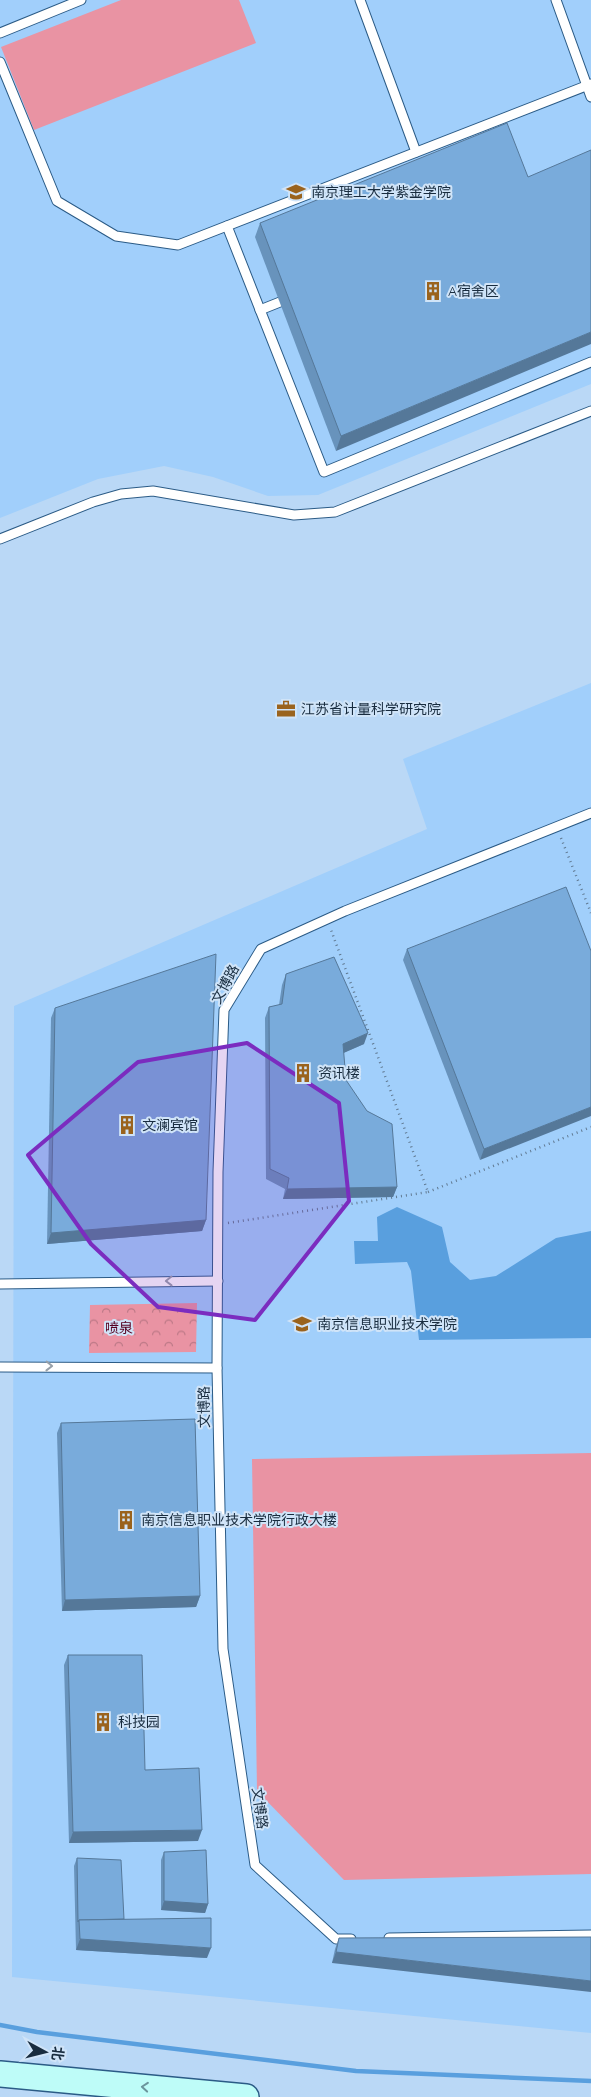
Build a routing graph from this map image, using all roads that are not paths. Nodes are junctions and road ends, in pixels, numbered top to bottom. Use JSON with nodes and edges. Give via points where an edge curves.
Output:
{"nodes":[{"id":1,"x":81,"y":0,"type":"edge"},
{"id":2,"x":360,"y":0,"type":"edge"},
{"id":3,"x":556,"y":0,"type":"edge"},
{"id":4,"x":0,"y":33,"type":"edge"},
{"id":5,"x":0,"y":62,"type":"edge"},
{"id":6,"x":589,"y":85,"type":"edge"},
{"id":7,"x":591,"y":97,"type":"edge"},
{"id":8,"x":416,"y":152,"type":"junction"},
{"id":9,"x":227,"y":226,"type":"junction"},
{"id":10,"x":297,"y":296,"type":"edge"},
{"id":11,"x":260,"y":310,"type":"junction"},
{"id":12,"x":591,"y":362,"type":"edge"},
{"id":13,"x":591,"y":411,"type":"edge"},
{"id":14,"x":0,"y":539,"type":"edge"},
{"id":15,"x":591,"y":813,"type":"edge"},
{"id":16,"x":218,"y":1280,"type":"junction"},
{"id":17,"x":0,"y":1284,"type":"edge"},
{"id":18,"x":0,"y":1367,"type":"edge"},
{"id":19,"x":217,"y":1368,"type":"junction"},
{"id":20,"x":591,"y":1935,"type":"edge"},
{"id":21,"x":375,"y":1938,"type":"edge"},
{"id":22,"x":365,"y":1939,"type":"edge"},
{"id":23,"x":0,"y":2074,"type":"edge"},
{"id":24,"x":246,"y":2097,"type":"edge"}],
"edges":[{"from":1,"to":4,"type":"lane"},
{"from":2,"to":8,"type":"lane"},
{"from":3,"to":6,"type":"lane"},
{"from":5,"to":9,"type":"lane","via":[[57,201],[116,236],[160,243],[178,245]]},
{"from":6,"to":7,"type":"lane"},
{"from":6,"to":8,"type":"lane","via":[[497,125]]},
{"from":8,"to":9,"type":"lane"},
{"from":9,"to":11,"type":"lane"},
{"from":10,"to":11,"type":"lane"},
{"from":11,"to":12,"type":"lane","via":[[324,472]]},
{"from":13,"to":14,"type":"lane","via":[[335,512],[294,515],[153,491],[121,494],[92,502]]},
{"from":15,"to":16,"type":"lane","name":"文博路","via":[[327,919],[261,949],[224,1010]]},
{"from":16,"to":17,"type":"lane","one_way":true},
{"from":16,"to":19,"type":"lane","name":"文博路"},
{"from":18,"to":19,"type":"lane","one_way":true},
{"from":19,"to":22,"type":"lane","name":"文博路","via":[[223,1648],[255,1866],[336,1939]]},
{"from":20,"to":21,"type":"lane"},
{"from":24,"to":23,"type":"main road","one_way":true}]}
